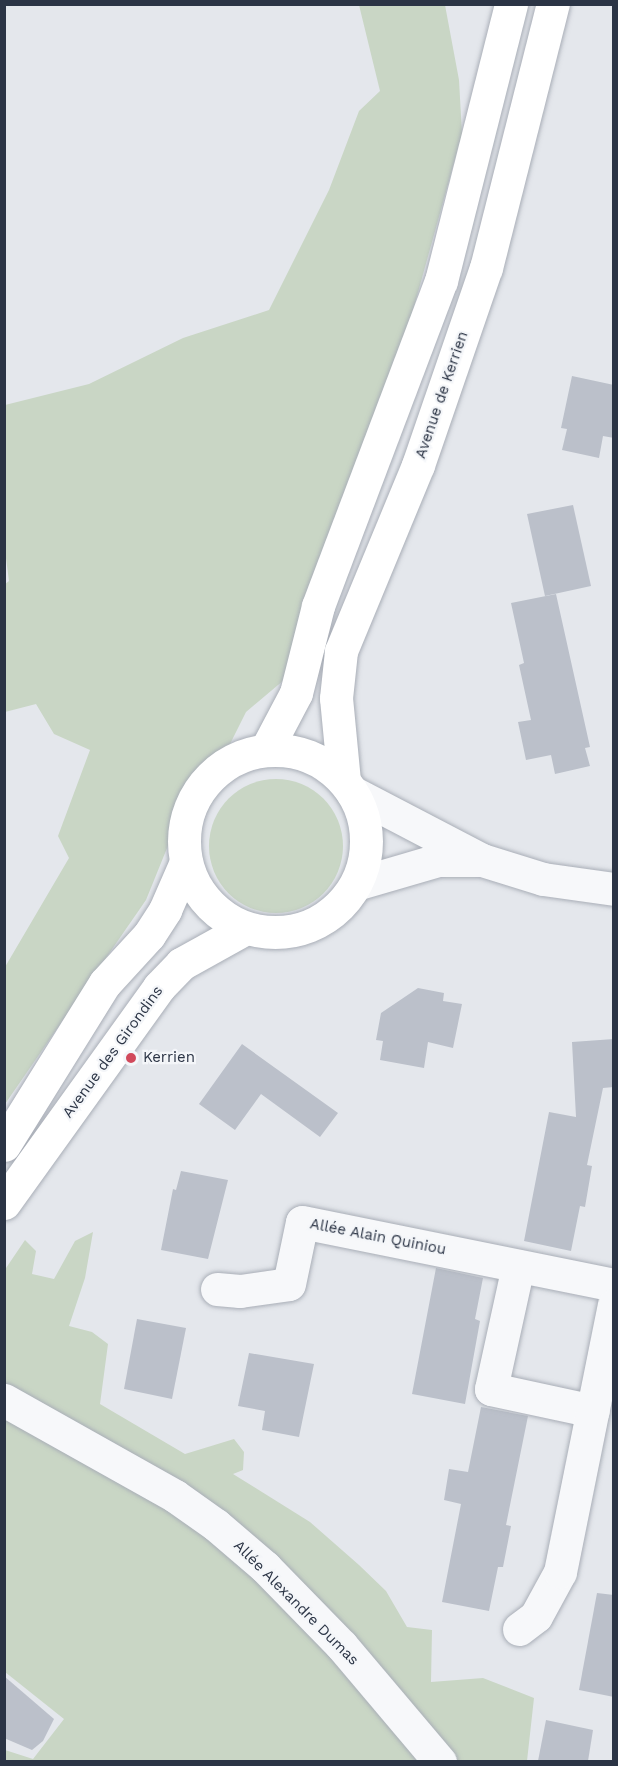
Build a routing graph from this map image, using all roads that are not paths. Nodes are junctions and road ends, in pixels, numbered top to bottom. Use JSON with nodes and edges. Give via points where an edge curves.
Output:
{"nodes":[{"id":1,"x":511,"y":4,"type":"edge"},
{"id":2,"x":551,"y":5,"type":"edge"},
{"id":3,"x":266,"y":750,"type":"junction"},
{"id":4,"x":348,"y":786,"type":"junction"},
{"id":5,"x":482,"y":860,"type":"junction"},
{"id":6,"x":186,"y":862,"type":"junction"},
{"id":7,"x":356,"y":884,"type":"junction"},
{"id":8,"x":614,"y":889,"type":"edge"},
{"id":9,"x":246,"y":928,"type":"junction"},
{"id":10,"x":4,"y":1145,"type":"edge"},
{"id":11,"x":4,"y":1203,"type":"edge"},
{"id":12,"x":518,"y":1266,"type":"junction"},
{"id":13,"x":614,"y":1285,"type":"edge"},
{"id":14,"x":217,"y":1288,"type":"dead end"},
{"id":15,"x":614,"y":1305,"type":"edge"},
{"id":16,"x":4,"y":1400,"type":"edge"},
{"id":17,"x":593,"y":1411,"type":"junction"},
{"id":18,"x":519,"y":1629,"type":"dead end"},
{"id":19,"x":440,"y":1761,"type":"edge"}],
"edges":[{"from":1,"to":3,"type":"main road","via":[[441,281],[318,606],[293,702]]},
{"from":2,"to":4,"type":"main road","name":"Avenue de Kerrien","via":[[486,268],[418,465],[341,651],[336,698]]},
{"from":3,"to":4,"type":"main road","via":[[293,752],[320,762]]},
{"from":3,"to":6,"type":"main road","via":[[236,758],[211,776],[192,801],[184,831]]},
{"from":4,"to":5,"type":"street"},
{"from":4,"to":7,"type":"main road","via":[[362,813],[366,837],[364,861]]},
{"from":5,"to":7,"type":"street","via":[[438,860]]},
{"from":5,"to":8,"type":"street","via":[[543,879]]},
{"from":6,"to":9,"type":"main road","via":[[207,903]]},
{"from":6,"to":10,"type":"main road","via":[[149,935],[105,983]]},
{"from":7,"to":9,"type":"main road","via":[[341,905],[321,921],[297,930],[271,933]]},
{"from":9,"to":11,"type":"main road","name":"Avenue des Girondins","via":[[181,964],[159,987]]},
{"from":12,"to":13,"type":"street","name":"Allée Alain Quiniou"},
{"from":12,"to":14,"type":"street","name":"Allée Alain Quiniou","via":[[302,1222],[289,1284],[240,1291]]},
{"from":12,"to":17,"type":"street","via":[[491,1389]]},
{"from":15,"to":17,"type":"street"},
{"from":16,"to":19,"type":"street","name":"Allée Alexandre Dumas","via":[[175,1496],[216,1525],[266,1567],[342,1646]]},
{"from":17,"to":18,"type":"street","via":[[560,1572],[536,1616]]}]}
